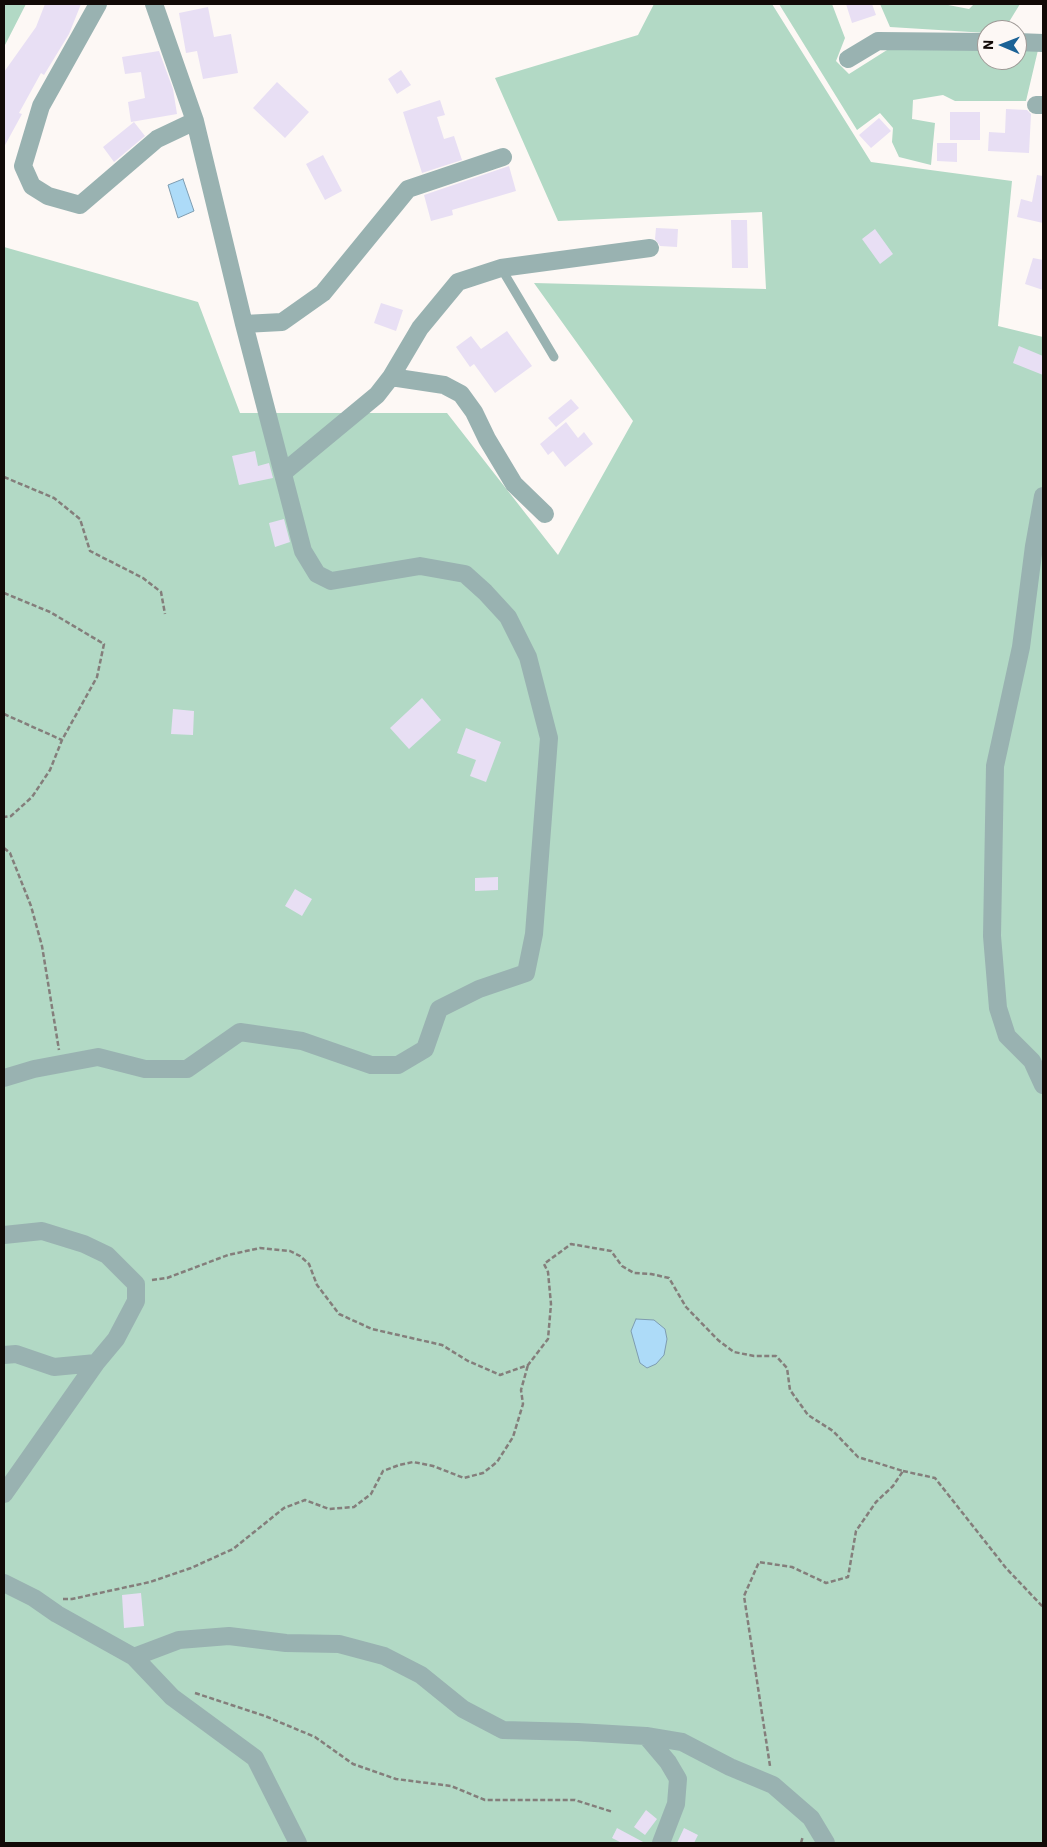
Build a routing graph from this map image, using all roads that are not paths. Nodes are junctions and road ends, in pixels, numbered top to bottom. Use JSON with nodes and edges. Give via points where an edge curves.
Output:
{"nodes":[{"id":1,"x":98,"y":4,"type":"edge"},
{"id":2,"x":154,"y":4,"type":"edge"},
{"id":3,"x":977,"y":42,"type":"edge"},
{"id":4,"x":1027,"y":42,"type":"edge"},
{"id":5,"x":1043,"y":43,"type":"edge"},
{"id":6,"x":848,"y":59,"type":"dead end"},
{"id":7,"x":195,"y":121,"type":"junction"},
{"id":8,"x":503,"y":157,"type":"dead end"},
{"id":9,"x":650,"y":248,"type":"dead end"},
{"id":10,"x":501,"y":268,"type":"junction"},
{"id":11,"x":244,"y":324,"type":"junction"},
{"id":12,"x":554,"y":357,"type":"dead end"},
{"id":13,"x":391,"y":376,"type":"junction"},
{"id":14,"x":284,"y":472,"type":"junction"},
{"id":15,"x":1043,"y":496,"type":"edge"},
{"id":16,"x":545,"y":514,"type":"dead end"},
{"id":17,"x":4,"y":1078,"type":"edge"},
{"id":18,"x":1043,"y":1085,"type":"edge"},
{"id":19,"x":4,"y":1235,"type":"edge"},
{"id":20,"x":4,"y":1355,"type":"edge"},
{"id":21,"x":96,"y":1363,"type":"junction"},
{"id":22,"x":4,"y":1494,"type":"edge"},
{"id":23,"x":4,"y":1583,"type":"edge"},
{"id":24,"x":134,"y":1657,"type":"junction"},
{"id":25,"x":646,"y":1736,"type":"junction"},
{"id":26,"x":298,"y":1843,"type":"edge"},
{"id":27,"x":661,"y":1843,"type":"edge"},
{"id":28,"x":826,"y":1843,"type":"edge"}],
"edges":[{"from":1,"to":7,"type":"street","via":[[41,106],[23,166],[32,186],[48,196],[80,204],[157,139]]},
{"from":2,"to":7,"type":"street"},
{"from":3,"to":6,"type":"street","via":[[878,41]]},
{"from":4,"to":5,"type":"street"},
{"from":7,"to":11,"type":"street"},
{"from":8,"to":11,"type":"street","via":[[408,189],[323,293],[282,322]]},
{"from":9,"to":10,"type":"street"},
{"from":10,"to":12,"type":"lane"},
{"from":10,"to":13,"type":"street","via":[[458,282],[420,328]]},
{"from":11,"to":14,"type":"street"},
{"from":13,"to":14,"type":"street","via":[[377,395]]},
{"from":13,"to":16,"type":"street","via":[[444,385],[461,394],[514,484]]},
{"from":14,"to":17,"type":"street","via":[[303,551],[317,574],[331,580],[420,566],[465,574],[508,617],[528,657],[549,738],[534,934],[526,973],[479,989],[439,1009],[424,1049],[398,1065],[371,1065],[302,1041],[240,1032],[187,1069],[145,1069],[98,1057]]},
{"from":15,"to":18,"type":"street","via":[[1021,647],[996,766],[992,936],[998,1008],[1007,1036],[1032,1061]]},
{"from":19,"to":21,"type":"street","via":[[42,1231],[84,1244],[106,1255],[136,1284],[136,1301],[116,1339]]},
{"from":20,"to":21,"type":"street","via":[[16,1354],[54,1367]]},
{"from":21,"to":22,"type":"street"},
{"from":23,"to":24,"type":"street"},
{"from":24,"to":25,"type":"street","via":[[179,1640],[229,1636],[286,1643],[339,1644],[384,1656],[421,1675],[463,1708],[503,1730]]},
{"from":24,"to":26,"type":"street","via":[[172,1696],[255,1758]]},
{"from":25,"to":27,"type":"street","via":[[678,1780],[676,1804]]},
{"from":25,"to":28,"type":"street","via":[[682,1742],[773,1785],[811,1818]]}]}
